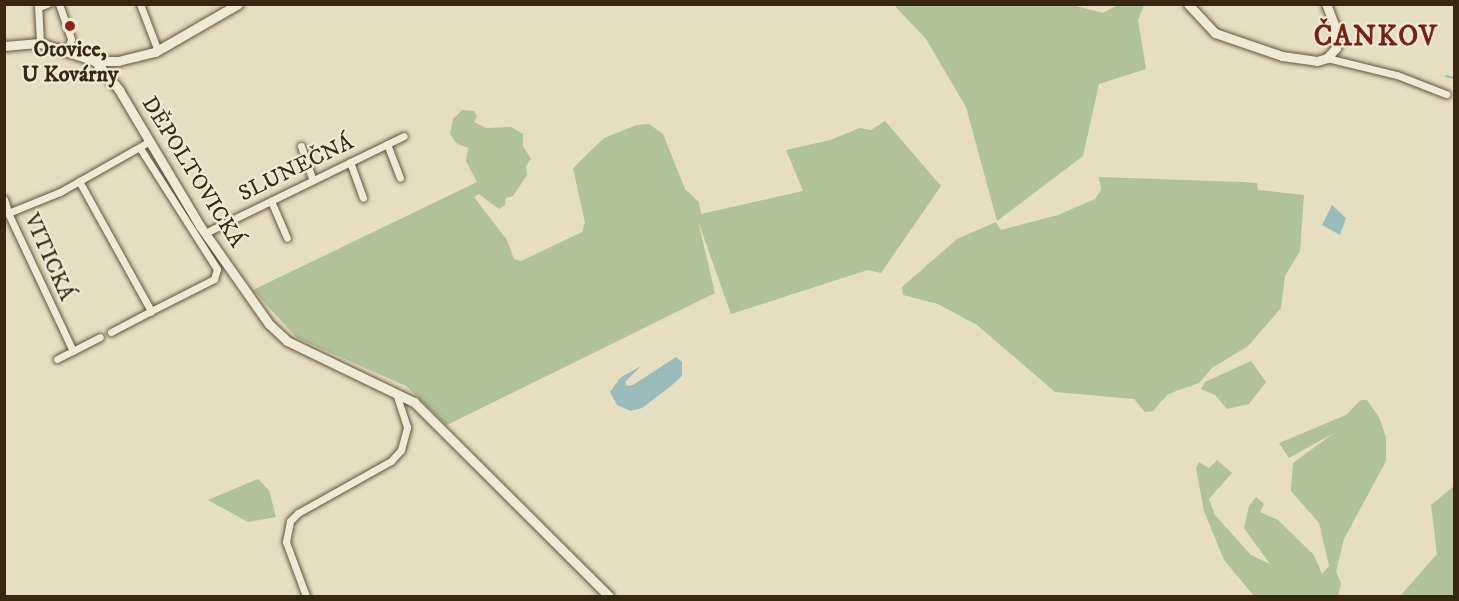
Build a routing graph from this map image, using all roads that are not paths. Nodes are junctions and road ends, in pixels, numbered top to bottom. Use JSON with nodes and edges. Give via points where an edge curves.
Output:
{"nodes":[{"id":1,"x":48,"y":4,"type":"edge"},
{"id":2,"x":59,"y":4,"type":"edge"},
{"id":3,"x":140,"y":4,"type":"edge"},
{"id":4,"x":238,"y":4,"type":"edge"},
{"id":5,"x":1188,"y":4,"type":"edge"},
{"id":6,"x":1326,"y":4,"type":"edge"},
{"id":7,"x":38,"y":6,"type":"edge"},
{"id":8,"x":220,"y":9,"type":"edge"},
{"id":9,"x":40,"y":43,"type":"junction"},
{"id":10,"x":4,"y":46,"type":"edge"},
{"id":11,"x":68,"y":50,"type":"junction"},
{"id":12,"x":158,"y":51,"type":"junction"},
{"id":13,"x":1327,"y":58,"type":"junction"},
{"id":14,"x":95,"y":62,"type":"junction"},
{"id":15,"x":1446,"y":94,"type":"dead end"},
{"id":16,"x":404,"y":136,"type":"dead end"},
{"id":17,"x":150,"y":141,"type":"junction"},
{"id":18,"x":387,"y":144,"type":"junction"},
{"id":19,"x":301,"y":146,"type":"dead end"},
{"id":20,"x":140,"y":148,"type":"junction"},
{"id":21,"x":350,"y":162,"type":"junction"},
{"id":22,"x":400,"y":178,"type":"dead end"},
{"id":23,"x":313,"y":180,"type":"junction"},
{"id":24,"x":79,"y":181,"type":"junction"},
{"id":25,"x":363,"y":198,"type":"dead end"},
{"id":26,"x":4,"y":199,"type":"edge"},
{"id":27,"x":271,"y":201,"type":"junction"},
{"id":28,"x":7,"y":208,"type":"dead end"},
{"id":29,"x":205,"y":233,"type":"junction"},
{"id":30,"x":287,"y":238,"type":"dead end"},
{"id":31,"x":150,"y":311,"type":"junction"},
{"id":32,"x":111,"y":332,"type":"dead end"},
{"id":33,"x":100,"y":337,"type":"dead end"},
{"id":34,"x":73,"y":351,"type":"junction"},
{"id":35,"x":57,"y":359,"type":"dead end"},
{"id":36,"x":395,"y":390,"type":"junction"},
{"id":37,"x":306,"y":597,"type":"edge"},
{"id":38,"x":609,"y":597,"type":"edge"}],
"edges":[{"from":1,"to":7,"type":"street"},
{"from":2,"to":11,"type":"street","via":[[71,39]]},
{"from":3,"to":12,"type":"street"},
{"from":4,"to":8,"type":"street","name":"DĚPOLTOVICKÁ"},
{"from":5,"to":13,"type":"street","via":[[1204,25],[1230,39],[1302,60]]},
{"from":6,"to":13,"type":"street","via":[[1337,37],[1336,48]]},
{"from":7,"to":9,"type":"street"},
{"from":8,"to":12,"type":"street","name":"DĚPOLTOVICKÁ"},
{"from":9,"to":10,"type":"street","name":"DĚPOLTOVICKÁ"},
{"from":9,"to":11,"type":"street","name":"DĚPOLTOVICKÁ"},
{"from":11,"to":14,"type":"street","name":"DĚPOLTOVICKÁ"},
{"from":12,"to":14,"type":"street","name":"DĚPOLTOVICKÁ"},
{"from":13,"to":15,"type":"street","via":[[1397,75]]},
{"from":14,"to":17,"type":"street","name":"DĚPOLTOVICKÁ"},
{"from":16,"to":18,"type":"street","name":"SLUNEČNÁ"},
{"from":17,"to":20,"type":"street","name":"VITICKÁ"},
{"from":17,"to":29,"type":"street","name":"DĚPOLTOVICKÁ"},
{"from":18,"to":21,"type":"street","name":"SLUNEČNÁ"},
{"from":18,"to":22,"type":"street"},
{"from":19,"to":23,"type":"street"},
{"from":20,"to":24,"type":"street","name":"VITICKÁ"},
{"from":20,"to":31,"type":"street","via":[[217,276]]},
{"from":21,"to":23,"type":"street","name":"SLUNEČNÁ"},
{"from":21,"to":25,"type":"street"},
{"from":23,"to":27,"type":"street","name":"SLUNEČNÁ"},
{"from":24,"to":31,"type":"street"},
{"from":24,"to":34,"type":"street","name":"VITICKÁ","via":[[8,213]]},
{"from":26,"to":28,"type":"street"},
{"from":27,"to":29,"type":"street","name":"SLUNEČNÁ"},
{"from":27,"to":30,"type":"street"},
{"from":29,"to":36,"type":"street","name":"DĚPOLTOVICKÁ","via":[[255,305],[287,341]]},
{"from":31,"to":32,"type":"street"},
{"from":33,"to":34,"type":"street"},
{"from":34,"to":35,"type":"street"},
{"from":36,"to":37,"type":"street","via":[[407,428],[401,450],[391,461],[290,521],[286,542]]},
{"from":36,"to":38,"type":"street","name":"DĚPOLTOVICKÁ","via":[[414,402]]}]}
